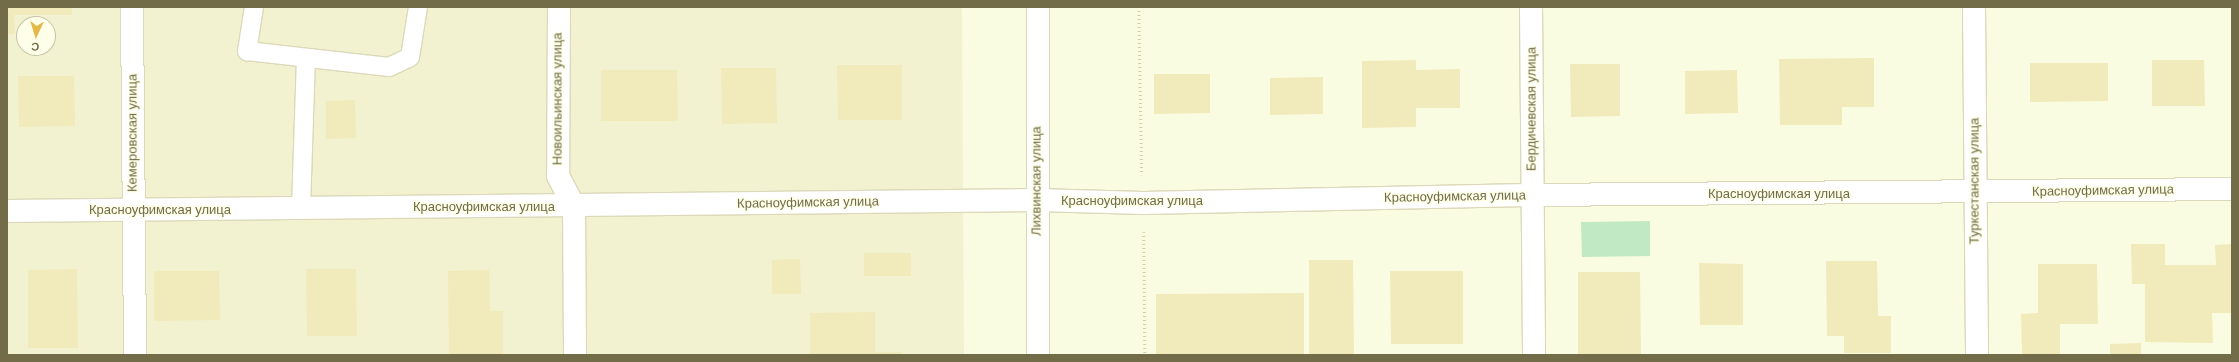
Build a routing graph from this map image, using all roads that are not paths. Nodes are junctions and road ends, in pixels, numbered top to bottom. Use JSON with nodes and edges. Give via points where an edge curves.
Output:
{"nodes":[{"id":1,"x":132,"y":7,"type":"edge"},
{"id":2,"x":254,"y":7,"type":"edge"},
{"id":3,"x":418,"y":7,"type":"edge"},
{"id":4,"x":558,"y":7,"type":"edge"},
{"id":5,"x":1038,"y":7,"type":"edge"},
{"id":6,"x":1532,"y":7,"type":"edge"},
{"id":7,"x":1974,"y":7,"type":"edge"},
{"id":8,"x":306,"y":58,"type":"junction"},
{"id":9,"x":2232,"y":189,"type":"edge"},
{"id":10,"x":1975,"y":193,"type":"junction"},
{"id":11,"x":1533,"y":195,"type":"junction"},
{"id":12,"x":1037,"y":200,"type":"junction"},
{"id":13,"x":574,"y":206,"type":"junction"},
{"id":14,"x":301,"y":208,"type":"junction"},
{"id":15,"x":134,"y":210,"type":"junction"},
{"id":16,"x":7,"y":211,"type":"edge"},
{"id":17,"x":135,"y":355,"type":"edge"},
{"id":18,"x":575,"y":355,"type":"edge"},
{"id":19,"x":1038,"y":355,"type":"edge"},
{"id":20,"x":1534,"y":355,"type":"edge"},
{"id":21,"x":1977,"y":355,"type":"edge"}],
"edges":[{"from":1,"to":15,"type":"street","name":"Кемеровская улица"},
{"from":2,"to":8,"type":"lane","via":[[247,51]]},
{"from":3,"to":8,"type":"lane","via":[[410,57],[389,67]]},
{"from":4,"to":13,"type":"street","name":"Новоильинская улица","via":[[558,176]]},
{"from":5,"to":12,"type":"street","name":"Лихвинская улица"},
{"from":6,"to":11,"type":"street","name":"Бердичевская улица"},
{"from":7,"to":10,"type":"street","name":"Туркестанская улица"},
{"from":8,"to":14,"type":"lane"},
{"from":9,"to":10,"type":"street","name":"Красноуфимская улица"},
{"from":10,"to":11,"type":"street","name":"Красноуфимская улица"},
{"from":10,"to":21,"type":"street","name":"Туркестанская улица"},
{"from":11,"to":12,"type":"street","name":"Красноуфимская улица","via":[[1143,203]]},
{"from":11,"to":20,"type":"street","name":"Бердичевская улица"},
{"from":12,"to":13,"type":"street","name":"Красноуфимская улица"},
{"from":12,"to":19,"type":"street","name":"Лихвинская улица"},
{"from":13,"to":14,"type":"street","name":"Красноуфимская улица"},
{"from":13,"to":18,"type":"street","name":"Новоильинская улица"},
{"from":14,"to":15,"type":"street","name":"Красноуфимская улица"},
{"from":15,"to":16,"type":"street","name":"Красноуфимская улица"},
{"from":15,"to":17,"type":"street","name":"Кемеровская улица"}]}
